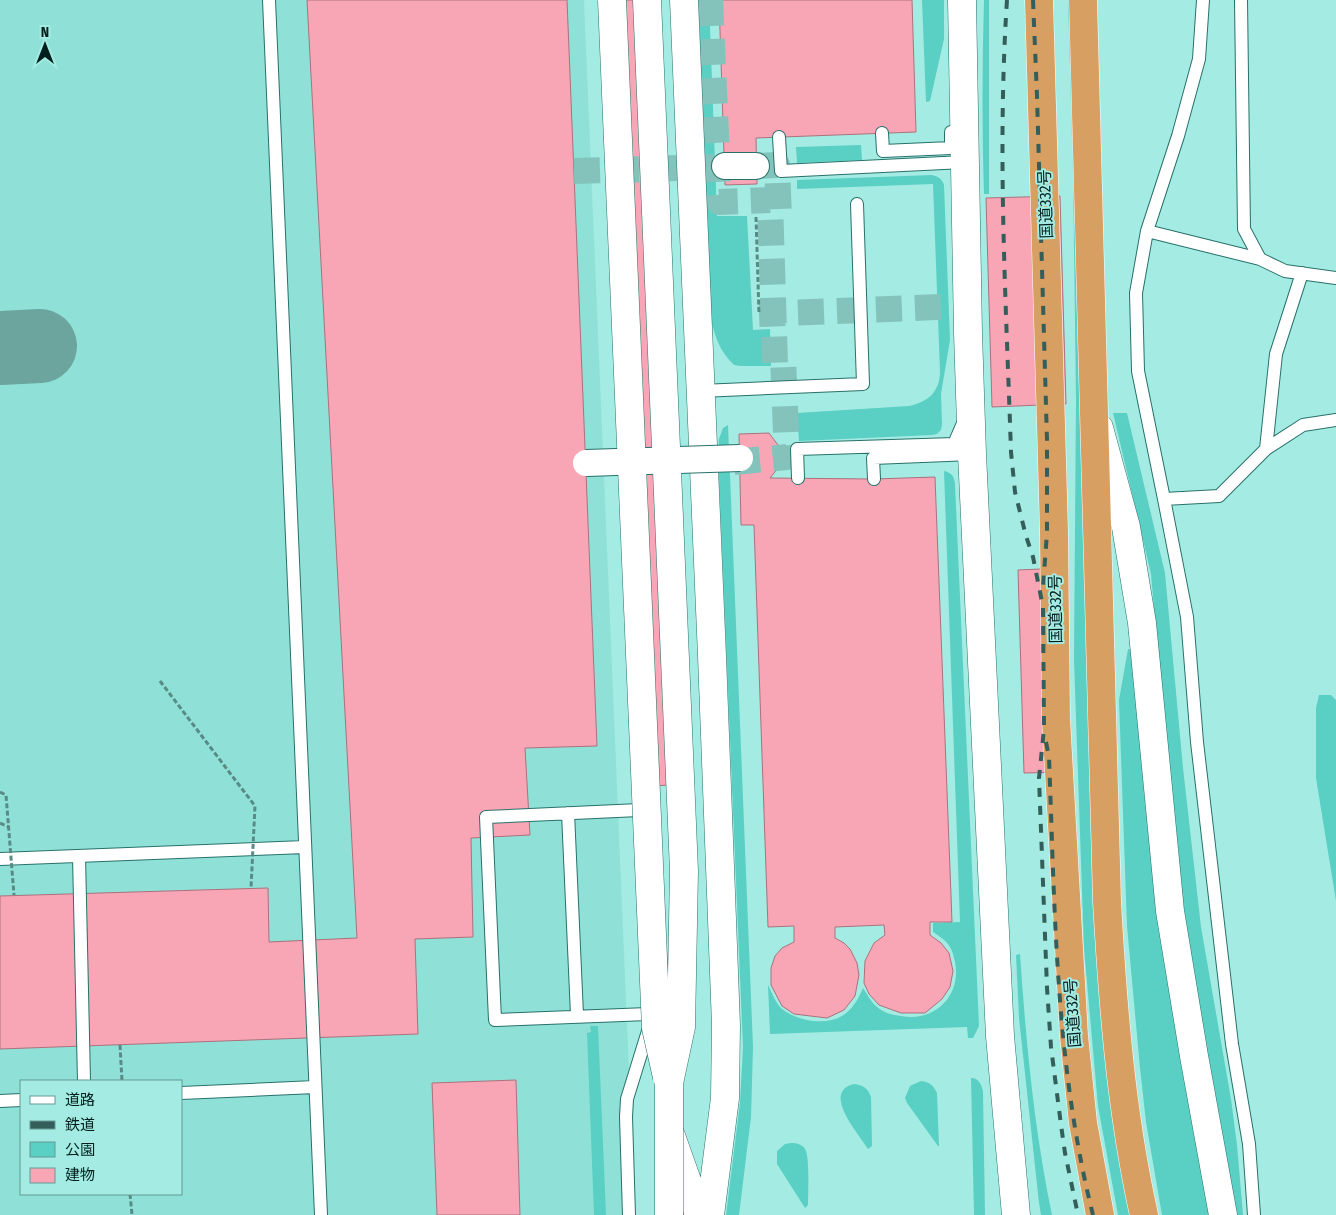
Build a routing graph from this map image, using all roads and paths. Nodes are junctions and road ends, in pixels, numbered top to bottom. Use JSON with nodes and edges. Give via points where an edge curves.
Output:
{"nodes":[{"id":1,"x":269,"y":0,"type":"edge"},
{"id":2,"x":602,"y":0,"type":"edge"},
{"id":3,"x":612,"y":0,"type":"edge"},
{"id":4,"x":647,"y":0,"type":"edge"},
{"id":5,"x":684,"y":0,"type":"edge"},
{"id":6,"x":962,"y":0,"type":"edge"},
{"id":7,"x":1039,"y":0,"type":"edge"},
{"id":8,"x":1083,"y":0,"type":"edge"},
{"id":9,"x":1203,"y":0,"type":"edge"},
{"id":10,"x":1241,"y":0,"type":"edge"},
{"id":11,"x":963,"y":105,"type":"junction"},
{"id":12,"x":882,"y":133,"type":"dead end"},
{"id":13,"x":779,"y":137,"type":"dead end"},
{"id":14,"x":964,"y":162,"type":"junction"},
{"id":15,"x":725,"y":166,"type":"tunnel mouth"},
{"id":16,"x":756,"y":166,"type":"tunnel mouth"},
{"id":17,"x":857,"y":204,"type":"dead end"},
{"id":18,"x":756,"y":217,"type":"dead end"},
{"id":19,"x":1147,"y":232,"type":"junction"},
{"id":20,"x":1260,"y":258,"type":"junction"},
{"id":21,"x":1302,"y":273,"type":"junction"},
{"id":22,"x":1336,"y":278,"type":"edge"},
{"id":23,"x":759,"y":314,"type":"dead end"},
{"id":24,"x":701,"y":391,"type":"junction"},
{"id":25,"x":970,"y":408,"type":"junction"},
{"id":26,"x":1094,"y":410,"type":"junction"},
{"id":27,"x":1336,"y":420,"type":"edge"},
{"id":28,"x":1266,"y":450,"type":"junction"},
{"id":29,"x":972,"y":454,"type":"junction"},
{"id":30,"x":740,"y":458,"type":"tunnel mouth"},
{"id":31,"x":586,"y":464,"type":"dead end"},
{"id":32,"x":798,"y":478,"type":"dead end"},
{"id":33,"x":874,"y":479,"type":"dead end"},
{"id":34,"x":1164,"y":499,"type":"junction"},
{"id":35,"x":160,"y":682,"type":"dead end"},
{"id":36,"x":0,"y":792,"type":"edge"},
{"id":37,"x":639,"y":810,"type":"junction"},
{"id":38,"x":568,"y":813,"type":"junction"},
{"id":39,"x":0,"y":823,"type":"edge"},
{"id":40,"x":9,"y":827,"type":"junction"},
{"id":41,"x":305,"y":847,"type":"junction"},
{"id":42,"x":79,"y":856,"type":"junction"},
{"id":43,"x":0,"y":859,"type":"edge"},
{"id":44,"x":251,"y":888,"type":"dead end"},
{"id":45,"x":14,"y":895,"type":"dead end"},
{"id":46,"x":577,"y":1016,"type":"junction"},
{"id":47,"x":648,"y":1022,"type":"junction"},
{"id":48,"x":120,"y":1045,"type":"dead end"},
{"id":49,"x":84,"y":1080,"type":"edge"},
{"id":50,"x":122,"y":1080,"type":"edge"},
{"id":51,"x":669,"y":1083,"type":"junction"},
{"id":52,"x":315,"y":1087,"type":"junction"},
{"id":53,"x":182,"y":1093,"type":"edge"},
{"id":54,"x":20,"y":1100,"type":"edge"},
{"id":55,"x":0,"y":1101,"type":"edge"},
{"id":56,"x":686,"y":1180,"type":"junction"},
{"id":57,"x":130,"y":1195,"type":"edge"},
{"id":58,"x":1012,"y":1208,"type":"edge"},
{"id":59,"x":132,"y":1215,"type":"edge"},
{"id":60,"x":321,"y":1215,"type":"edge"},
{"id":61,"x":629,"y":1215,"type":"edge"},
{"id":62,"x":669,"y":1215,"type":"edge"},
{"id":63,"x":687,"y":1215,"type":"edge"},
{"id":64,"x":699,"y":1215,"type":"edge"},
{"id":65,"x":710,"y":1215,"type":"edge"},
{"id":66,"x":1100,"y":1215,"type":"edge"},
{"id":67,"x":1144,"y":1215,"type":"edge"},
{"id":68,"x":1223,"y":1215,"type":"edge"},
{"id":69,"x":1254,"y":1215,"type":"edge"}],
"edges":[{"from":1,"to":41,"type":"lane"},
{"from":2,"to":37,"type":"street"},
{"from":3,"to":51,"type":"street","bridge":true,"via":[[656,1028]]},
{"from":4,"to":51,"type":"street","bridge":true,"via":[[684,871],[681,1027]]},
{"from":5,"to":24,"type":"street"},
{"from":6,"to":11,"type":"street"},
{"from":7,"to":66,"type":"highway","name":"国道332号","via":[[1056,719],[1074,1036],[1083,1123]]},
{"from":8,"to":26,"type":"highway"},
{"from":9,"to":19,"type":"lane","via":[[1199,59]]},
{"from":10,"to":20,"type":"lane","via":[[1244,229]]},
{"from":11,"to":12,"type":"lane","via":[[951,124],[951,148],[883,151]]},
{"from":11,"to":14,"type":"street"},
{"from":13,"to":14,"type":"lane","via":[[781,170]]},
{"from":14,"to":25,"type":"street"},
{"from":15,"to":16,"type":"street"},
{"from":17,"to":24,"type":"lane","via":[[863,384]]},
{"from":18,"to":23,"type":"path"},
{"from":19,"to":20,"type":"lane"},
{"from":19,"to":34,"type":"lane","via":[[1136,293],[1138,371]]},
{"from":20,"to":21,"type":"lane","via":[[1285,271]]},
{"from":21,"to":22,"type":"lane"},
{"from":21,"to":28,"type":"lane","via":[[1276,354]]},
{"from":24,"to":65,"type":"street","via":[[726,1034],[725,1098]]},
{"from":25,"to":29,"type":"street"},
{"from":25,"to":32,"type":"lane","via":[[954,444],[797,450]]},
{"from":26,"to":67,"type":"highway","via":[[1109,930],[1120,1068]]},
{"from":26,"to":68,"type":"street","via":[[1126,527],[1142,623],[1170,911]]},
{"from":27,"to":28,"type":"lane","via":[[1303,425]]},
{"from":28,"to":34,"type":"lane","via":[[1219,496]]},
{"from":29,"to":33,"type":"lane","via":[[873,458]]},
{"from":29,"to":58,"type":"street","via":[[1000,1036]]},
{"from":30,"to":31,"type":"street","bridge":true},
{"from":34,"to":69,"type":"lane","via":[[1187,617],[1197,742],[1232,1044],[1249,1144]]},
{"from":35,"to":44,"type":"path","bridge":true,"via":[[255,806]]},
{"from":36,"to":40,"type":"path","bridge":true,"via":[[6,795]]},
{"from":37,"to":38,"type":"lane"},
{"from":37,"to":47,"type":"street"},
{"from":38,"to":46,"type":"lane"},
{"from":38,"to":46,"type":"lane","via":[[486,817],[486,826],[495,1020]]},
{"from":39,"to":40,"type":"path"},
{"from":40,"to":45,"type":"path","bridge":true},
{"from":41,"to":42,"type":"lane"},
{"from":41,"to":52,"type":"lane"},
{"from":42,"to":43,"type":"lane"},
{"from":42,"to":49,"type":"lane"},
{"from":46,"to":47,"type":"lane"},
{"from":47,"to":56,"type":"street","via":[[667,1125]]},
{"from":47,"to":61,"type":"lane","via":[[627,1099]]},
{"from":48,"to":50,"type":"path"},
{"from":51,"to":62,"type":"street","bridge":true},
{"from":52,"to":53,"type":"lane"},
{"from":52,"to":60,"type":"lane"},
{"from":54,"to":55,"type":"lane"},
{"from":56,"to":63,"type":"street"},
{"from":56,"to":64,"type":"street"},
{"from":57,"to":59,"type":"path"}]}
